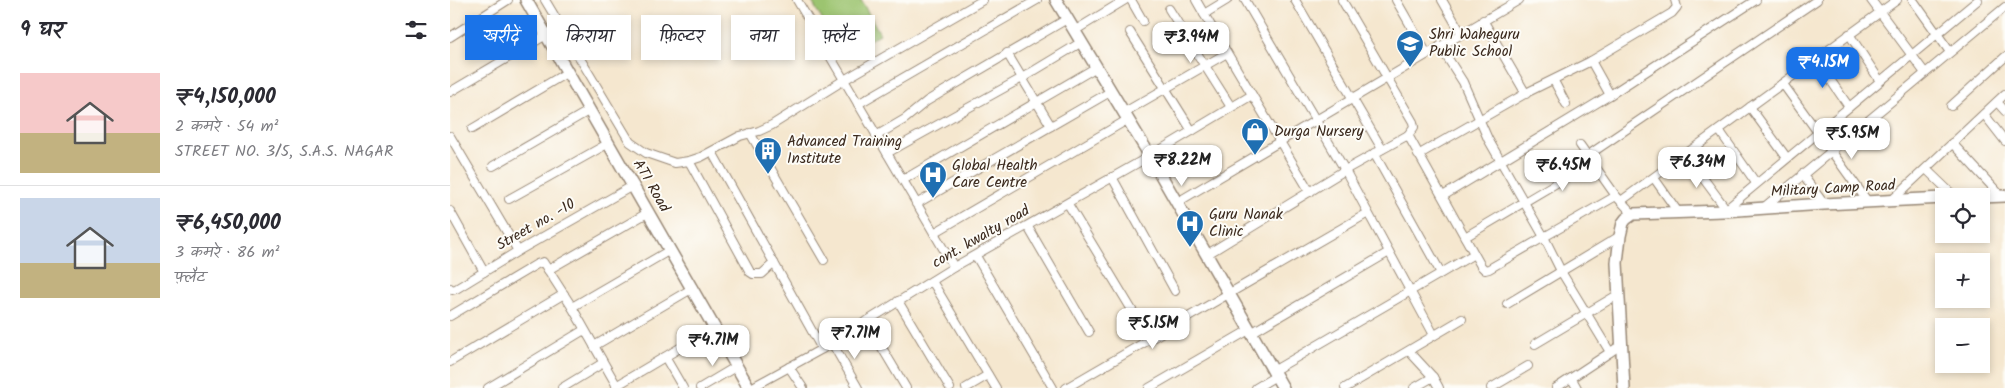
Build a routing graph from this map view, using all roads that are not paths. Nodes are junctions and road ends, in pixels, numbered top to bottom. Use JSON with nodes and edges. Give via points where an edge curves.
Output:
{"nodes":[{"id":1,"x":508,"y":0,"type":"edge"},
{"id":2,"x":526,"y":0,"type":"edge"},
{"id":3,"x":545,"y":0,"type":"edge"},
{"id":4,"x":797,"y":0,"type":"edge"},
{"id":5,"x":983,"y":0,"type":"edge"},
{"id":6,"x":1037,"y":0,"type":"edge"},
{"id":7,"x":1056,"y":0,"type":"edge"},
{"id":8,"x":1125,"y":0,"type":"edge"},
{"id":9,"x":1131,"y":0,"type":"edge"},
{"id":10,"x":1196,"y":0,"type":"edge"},
{"id":11,"x":1227,"y":0,"type":"edge"},
{"id":12,"x":1244,"y":0,"type":"edge"},
{"id":13,"x":1295,"y":0,"type":"edge"},
{"id":14,"x":1342,"y":0,"type":"edge"},
{"id":15,"x":1396,"y":0,"type":"edge"},
{"id":16,"x":1442,"y":0,"type":"edge"},
{"id":17,"x":1519,"y":0,"type":"edge"},
{"id":18,"x":1756,"y":0,"type":"edge"},
{"id":19,"x":1817,"y":0,"type":"edge"},
{"id":20,"x":1871,"y":0,"type":"edge"},
{"id":21,"x":1897,"y":0,"type":"edge"},
{"id":22,"x":1913,"y":0,"type":"edge"},
{"id":23,"x":1978,"y":0,"type":"edge"},
{"id":24,"x":1675,"y":1,"type":"edge"},
{"id":25,"x":1506,"y":3,"type":"edge"},
{"id":26,"x":2005,"y":7,"type":"edge"},
{"id":27,"x":1169,"y":9,"type":"dead end"},
{"id":28,"x":1880,"y":12,"type":"junction"},
{"id":29,"x":1204,"y":14,"type":"junction"},
{"id":30,"x":1067,"y":18,"type":"junction"},
{"id":31,"x":1483,"y":20,"type":"junction"},
{"id":32,"x":1143,"y":21,"type":"dead end"},
{"id":33,"x":1074,"y":31,"type":"junction"},
{"id":34,"x":1130,"y":32,"type":"dead end"},
{"id":35,"x":1461,"y":33,"type":"junction"},
{"id":36,"x":1849,"y":34,"type":"junction"},
{"id":37,"x":1937,"y":34,"type":"junction"},
{"id":38,"x":546,"y":35,"type":"junction"},
{"id":39,"x":450,"y":37,"type":"edge"},
{"id":40,"x":1080,"y":43,"type":"junction"},
{"id":41,"x":1440,"y":46,"type":"junction"},
{"id":42,"x":1950,"y":52,"type":"junction"},
{"id":43,"x":1227,"y":53,"type":"junction"},
{"id":44,"x":1007,"y":54,"type":"junction"},
{"id":45,"x":1427,"y":54,"type":"junction"},
{"id":46,"x":1912,"y":55,"type":"junction"},
{"id":47,"x":2005,"y":57,"type":"edge"},
{"id":48,"x":1816,"y":59,"type":"junction"},
{"id":49,"x":1591,"y":61,"type":"junction"},
{"id":50,"x":1205,"y":65,"type":"junction"},
{"id":51,"x":1095,"y":68,"type":"junction"},
{"id":52,"x":568,"y":72,"type":"junction"},
{"id":53,"x":1925,"y":73,"type":"junction"},
{"id":54,"x":1022,"y":78,"type":"junction"},
{"id":55,"x":1387,"y":78,"type":"junction"},
{"id":56,"x":844,"y":80,"type":"junction"},
{"id":57,"x":1554,"y":81,"type":"junction"},
{"id":58,"x":1880,"y":81,"type":"junction"},
{"id":59,"x":1783,"y":84,"type":"junction"},
{"id":60,"x":1166,"y":89,"type":"junction"},
{"id":61,"x":450,"y":92,"type":"edge"},
{"id":62,"x":1110,"y":92,"type":"junction"},
{"id":63,"x":1526,"y":94,"type":"junction"},
{"id":64,"x":2005,"y":94,"type":"edge"},
{"id":65,"x":1252,"y":95,"type":"junction"},
{"id":66,"x":1610,"y":95,"type":"junction"},
{"id":67,"x":1353,"y":99,"type":"junction"},
{"id":68,"x":1036,"y":102,"type":"junction"},
{"id":69,"x":1997,"y":102,"type":"junction"},
{"id":70,"x":858,"y":104,"type":"junction"},
{"id":71,"x":1566,"y":104,"type":"dead end"},
{"id":72,"x":1750,"y":106,"type":"junction"},
{"id":73,"x":1951,"y":106,"type":"dead end"},
{"id":74,"x":1231,"y":107,"type":"junction"},
{"id":75,"x":1849,"y":107,"type":"junction"},
{"id":76,"x":590,"y":110,"type":"junction"},
{"id":77,"x":2005,"y":111,"type":"edge"},
{"id":78,"x":1984,"y":114,"type":"junction"},
{"id":79,"x":1125,"y":117,"type":"junction"},
{"id":80,"x":1315,"y":120,"type":"junction"},
{"id":81,"x":1479,"y":121,"type":"junction"},
{"id":82,"x":1052,"y":126,"type":"junction"},
{"id":83,"x":472,"y":129,"type":"dead end"},
{"id":84,"x":1720,"y":130,"type":"junction"},
{"id":85,"x":1192,"y":131,"type":"junction"},
{"id":86,"x":750,"y":133,"type":"junction"},
{"id":87,"x":1817,"y":133,"type":"junction"},
{"id":88,"x":1408,"y":135,"type":"junction"},
{"id":89,"x":450,"y":136,"type":"edge"},
{"id":90,"x":876,"y":136,"type":"junction"},
{"id":91,"x":2005,"y":141,"type":"edge"},
{"id":92,"x":1279,"y":142,"type":"junction"},
{"id":93,"x":609,"y":143,"type":"junction"},
{"id":94,"x":1952,"y":143,"type":"junction"},
{"id":95,"x":1580,"y":144,"type":"dead end"},
{"id":96,"x":1378,"y":151,"type":"junction"},
{"id":97,"x":1831,"y":151,"type":"junction"},
{"id":98,"x":712,"y":152,"type":"junction"},
{"id":99,"x":887,"y":153,"type":"junction"},
{"id":100,"x":1418,"y":155,"type":"junction"},
{"id":101,"x":1686,"y":155,"type":"junction"},
{"id":102,"x":1150,"y":156,"type":"junction"},
{"id":103,"x":1787,"y":158,"type":"junction"},
{"id":104,"x":1590,"y":159,"type":"junction"},
{"id":105,"x":689,"y":161,"type":"junction"},
{"id":106,"x":1501,"y":161,"type":"junction"},
{"id":107,"x":493,"y":166,"type":"dead end"},
{"id":108,"x":1926,"y":169,"type":"junction"},
{"id":109,"x":1345,"y":170,"type":"junction"},
{"id":110,"x":1802,"y":174,"type":"junction"},
{"id":111,"x":1112,"y":177,"type":"junction"},
{"id":112,"x":1654,"y":178,"type":"junction"},
{"id":113,"x":902,"y":180,"type":"junction"},
{"id":114,"x":1756,"y":184,"type":"junction"},
{"id":115,"x":634,"y":185,"type":"junction"},
{"id":116,"x":1946,"y":188,"type":"edge"},
{"id":117,"x":1310,"y":192,"type":"junction"},
{"id":118,"x":1443,"y":196,"type":"junction"},
{"id":119,"x":2003,"y":196,"type":"edge"},
{"id":120,"x":1990,"y":197,"type":"edge"},
{"id":121,"x":509,"y":199,"type":"dead end"},
{"id":122,"x":1618,"y":199,"type":"junction"},
{"id":123,"x":1935,"y":199,"type":"edge"},
{"id":124,"x":1891,"y":201,"type":"junction"},
{"id":125,"x":1868,"y":202,"type":"junction"},
{"id":126,"x":1176,"y":203,"type":"junction"},
{"id":127,"x":1524,"y":203,"type":"junction"},
{"id":128,"x":916,"y":204,"type":"junction"},
{"id":129,"x":1068,"y":204,"type":"junction"},
{"id":130,"x":1824,"y":204,"type":"junction"},
{"id":131,"x":1762,"y":209,"type":"junction"},
{"id":132,"x":1725,"y":210,"type":"junction"},
{"id":133,"x":450,"y":211,"type":"edge"},
{"id":134,"x":649,"y":212,"type":"junction"},
{"id":135,"x":1678,"y":212,"type":"junction"},
{"id":136,"x":1368,"y":213,"type":"junction"},
{"id":137,"x":1633,"y":214,"type":"junction"},
{"id":138,"x":1028,"y":226,"type":"junction"},
{"id":139,"x":934,"y":233,"type":"junction"},
{"id":140,"x":1620,"y":236,"type":"junction"},
{"id":141,"x":1465,"y":237,"type":"junction"},
{"id":142,"x":1544,"y":237,"type":"junction"},
{"id":143,"x":670,"y":250,"type":"junction"},
{"id":144,"x":518,"y":252,"type":"junction"},
{"id":145,"x":1389,"y":252,"type":"junction"},
{"id":146,"x":1474,"y":254,"type":"junction"},
{"id":147,"x":1206,"y":255,"type":"junction"},
{"id":148,"x":976,"y":256,"type":"junction"},
{"id":149,"x":824,"y":260,"type":"dead end"},
{"id":150,"x":774,"y":263,"type":"junction"},
{"id":151,"x":954,"y":267,"type":"junction"},
{"id":152,"x":548,"y":270,"type":"junction"},
{"id":153,"x":484,"y":272,"type":"junction"},
{"id":154,"x":1441,"y":273,"type":"junction"},
{"id":155,"x":1562,"y":273,"type":"junction"},
{"id":156,"x":932,"y":281,"type":"junction"},
{"id":157,"x":693,"y":288,"type":"junction"},
{"id":158,"x":452,"y":289,"type":"edge"},
{"id":159,"x":1174,"y":291,"type":"dead end"},
{"id":160,"x":1410,"y":291,"type":"junction"},
{"id":161,"x":1228,"y":293,"type":"junction"},
{"id":162,"x":564,"y":294,"type":"junction"},
{"id":163,"x":1619,"y":294,"type":"junction"},
{"id":164,"x":898,"y":301,"type":"junction"},
{"id":165,"x":1507,"y":304,"type":"dead end"},
{"id":166,"x":572,"y":307,"type":"junction"},
{"id":167,"x":1586,"y":314,"type":"junction"},
{"id":168,"x":1135,"y":315,"type":"dead end"},
{"id":169,"x":450,"y":316,"type":"edge"},
{"id":170,"x":1462,"y":319,"type":"dead end"},
{"id":171,"x":866,"y":320,"type":"junction"},
{"id":172,"x":715,"y":327,"type":"junction"},
{"id":173,"x":584,"y":330,"type":"junction"},
{"id":174,"x":1250,"y":331,"type":"junction"},
{"id":175,"x":1089,"y":332,"type":"dead end"},
{"id":176,"x":1434,"y":335,"type":"junction"},
{"id":177,"x":832,"y":343,"type":"junction"},
{"id":178,"x":1535,"y":344,"type":"dead end"},
{"id":179,"x":594,"y":346,"type":"junction"},
{"id":180,"x":1618,"y":347,"type":"dead end"},
{"id":181,"x":822,"y":348,"type":"junction"},
{"id":182,"x":1409,"y":351,"type":"junction"},
{"id":183,"x":1610,"y":352,"type":"junction"},
{"id":184,"x":665,"y":357,"type":"junction"},
{"id":185,"x":450,"y":362,"type":"edge"},
{"id":186,"x":603,"y":363,"type":"junction"},
{"id":187,"x":737,"y":366,"type":"junction"},
{"id":188,"x":1528,"y":366,"type":"dead end"},
{"id":189,"x":790,"y":367,"type":"junction"},
{"id":190,"x":1274,"y":374,"type":"junction"},
{"id":191,"x":988,"y":375,"type":"junction"},
{"id":192,"x":1433,"y":377,"type":"junction"},
{"id":193,"x":1572,"y":379,"type":"junction"},
{"id":194,"x":617,"y":387,"type":"edge"},
{"id":195,"x":488,"y":388,"type":"edge"},
{"id":196,"x":562,"y":388,"type":"edge"},
{"id":197,"x":683,"y":388,"type":"edge"},
{"id":198,"x":700,"y":388,"type":"edge"},
{"id":199,"x":750,"y":388,"type":"edge"},
{"id":200,"x":802,"y":388,"type":"edge"},
{"id":201,"x":858,"y":388,"type":"edge"},
{"id":202,"x":906,"y":388,"type":"edge"},
{"id":203,"x":950,"y":388,"type":"edge"},
{"id":204,"x":966,"y":388,"type":"edge"},
{"id":205,"x":996,"y":388,"type":"edge"},
{"id":206,"x":1053,"y":388,"type":"edge"},
{"id":207,"x":1066,"y":388,"type":"edge"},
{"id":208,"x":1149,"y":388,"type":"edge"},
{"id":209,"x":1256,"y":388,"type":"edge"},
{"id":210,"x":1283,"y":388,"type":"edge"},
{"id":211,"x":1345,"y":388,"type":"edge"},
{"id":212,"x":1414,"y":388,"type":"edge"},
{"id":213,"x":1439,"y":388,"type":"edge"},
{"id":214,"x":1491,"y":388,"type":"edge"},
{"id":215,"x":1556,"y":388,"type":"edge"},
{"id":216,"x":1577,"y":388,"type":"edge"},
{"id":217,"x":1624,"y":388,"type":"edge"}],
"edges":[{"from":1,"to":39,"type":"street"},
{"from":2,"to":38,"type":"street","name":"ATI Road"},
{"from":3,"to":105,"type":"street","via":[[630,142],[659,159],[674,163]]},
{"from":4,"to":56,"type":"street"},
{"from":5,"to":56,"type":"street"},
{"from":6,"to":70,"type":"street"},
{"from":7,"to":30,"type":"street"},
{"from":8,"to":33,"type":"street"},
{"from":9,"to":32,"type":"street"},
{"from":10,"to":29,"type":"street"},
{"from":11,"to":29,"type":"street"},
{"from":12,"to":80,"type":"street"},
{"from":13,"to":67,"type":"street"},
{"from":14,"to":55,"type":"street"},
{"from":15,"to":45,"type":"street"},
{"from":16,"to":35,"type":"street"},
{"from":17,"to":25,"type":"street"},
{"from":18,"to":66,"type":"street"},
{"from":19,"to":104,"type":"street"},
{"from":20,"to":28,"type":"street"},
{"from":21,"to":28,"type":"street"},
{"from":22,"to":37,"type":"street"},
{"from":23,"to":37,"type":"street"},
{"from":24,"to":49,"type":"street","via":[[1677,7],[1674,11]]},
{"from":25,"to":31,"type":"street"},
{"from":26,"to":42,"type":"street"},
{"from":27,"to":50,"type":"street"},
{"from":28,"to":36,"type":"street"},
{"from":28,"to":46,"type":"street"},
{"from":29,"to":43,"type":"street"},
{"from":30,"to":33,"type":"street"},
{"from":30,"to":44,"type":"street"},
{"from":31,"to":35,"type":"street"},
{"from":31,"to":63,"type":"street"},
{"from":33,"to":40,"type":"street"},
{"from":34,"to":60,"type":"street"},
{"from":35,"to":41,"type":"street"},
{"from":36,"to":48,"type":"street"},
{"from":36,"to":58,"type":"street"},
{"from":37,"to":42,"type":"street"},
{"from":37,"to":46,"type":"street"},
{"from":38,"to":52,"type":"street","name":"ATI Road"},
{"from":38,"to":61,"type":"street"},
{"from":40,"to":51,"type":"street"},
{"from":40,"to":54,"type":"street"},
{"from":41,"to":45,"type":"street"},
{"from":41,"to":81,"type":"street","via":[[1466,87]]},
{"from":42,"to":53,"type":"street"},
{"from":43,"to":50,"type":"street"},
{"from":43,"to":65,"type":"street"},
{"from":44,"to":54,"type":"street"},
{"from":44,"to":90,"type":"street","via":[[927,101]]},
{"from":45,"to":55,"type":"street"},
{"from":46,"to":53,"type":"street"},
{"from":46,"to":58,"type":"street"},
{"from":47,"to":73,"type":"street"},
{"from":48,"to":59,"type":"street"},
{"from":48,"to":75,"type":"street"},
{"from":49,"to":57,"type":"street"},
{"from":49,"to":66,"type":"street"},
{"from":50,"to":60,"type":"street"},
{"from":50,"to":74,"type":"street"},
{"from":51,"to":62,"type":"street"},
{"from":51,"to":68,"type":"street"},
{"from":52,"to":76,"type":"street","name":"ATI Road"},
{"from":52,"to":83,"type":"street"},
{"from":53,"to":97,"type":"street"},
{"from":54,"to":68,"type":"street"},
{"from":54,"to":99,"type":"street"},
{"from":55,"to":67,"type":"street"},
{"from":55,"to":88,"type":"street","via":[[1413,122],[1414,127]]},
{"from":56,"to":70,"type":"street"},
{"from":56,"to":86,"type":"street","via":[[772,125]]},
{"from":57,"to":63,"type":"street"},
{"from":57,"to":71,"type":"street"},
{"from":58,"to":75,"type":"street"},
{"from":59,"to":72,"type":"street"},
{"from":59,"to":87,"type":"street"},
{"from":60,"to":79,"type":"street"},
{"from":60,"to":85,"type":"street"},
{"from":62,"to":79,"type":"street"},
{"from":62,"to":82,"type":"street"},
{"from":63,"to":81,"type":"street"},
{"from":64,"to":69,"type":"street"},
{"from":65,"to":74,"type":"street","name":"cont. kwalty road"},
{"from":65,"to":92,"type":"street"},
{"from":66,"to":106,"type":"street"},
{"from":67,"to":80,"type":"street"},
{"from":67,"to":96,"type":"street"},
{"from":68,"to":82,"type":"street"},
{"from":68,"to":113,"type":"street"},
{"from":69,"to":77,"type":"street"},
{"from":69,"to":78,"type":"street"},
{"from":70,"to":90,"type":"street"},
{"from":72,"to":84,"type":"street"},
{"from":72,"to":103,"type":"street"},
{"from":74,"to":85,"type":"street","name":"cont. kwalty road"},
{"from":75,"to":87,"type":"street"},
{"from":76,"to":93,"type":"street","name":"ATI Road"},
{"from":76,"to":107,"type":"street"},
{"from":78,"to":91,"type":"street"},
{"from":78,"to":94,"type":"street"},
{"from":79,"to":102,"type":"street"},
{"from":79,"to":139,"type":"street"},
{"from":80,"to":92,"type":"street"},
{"from":80,"to":109,"type":"street"},
{"from":81,"to":100,"type":"street"},
{"from":81,"to":106,"type":"street"},
{"from":82,"to":128,"type":"street"},
{"from":84,"to":101,"type":"street"},
{"from":84,"to":114,"type":"street"},
{"from":85,"to":102,"type":"street","name":"cont. kwalty road"},
{"from":86,"to":98,"type":"street"},
{"from":86,"to":149,"type":"street"},
{"from":87,"to":97,"type":"street"},
{"from":87,"to":103,"type":"street"},
{"from":88,"to":96,"type":"street"},
{"from":88,"to":100,"type":"street"},
{"from":89,"to":144,"type":"street"},
{"from":90,"to":99,"type":"street"},
{"from":92,"to":117,"type":"street"},
{"from":92,"to":126,"type":"street"},
{"from":93,"to":115,"type":"street","name":"ATI Road"},
{"from":93,"to":121,"type":"street"},
{"from":94,"to":108,"type":"street"},
{"from":94,"to":119,"type":"street"},
{"from":95,"to":104,"type":"street"},
{"from":96,"to":109,"type":"street"},
{"from":96,"to":154,"type":"street"},
{"from":97,"to":110,"type":"street"},
{"from":97,"to":125,"type":"street"},
{"from":98,"to":105,"type":"street"},
{"from":98,"to":150,"type":"street"},
{"from":99,"to":113,"type":"street"},
{"from":100,"to":118,"type":"street"},
{"from":101,"to":112,"type":"street"},
{"from":101,"to":132,"type":"street"},
{"from":102,"to":111,"type":"street","name":"cont. kwalty road"},
{"from":102,"to":126,"type":"street"},
{"from":103,"to":114,"type":"street"},
{"from":104,"to":122,"type":"street"},
{"from":104,"to":127,"type":"street"},
{"from":105,"to":150,"type":"street","via":[[750,272],[762,274]]},
{"from":106,"to":118,"type":"street"},
{"from":106,"to":127,"type":"street"},
{"from":108,"to":116,"type":"street"},
{"from":108,"to":124,"type":"street"},
{"from":109,"to":117,"type":"street"},
{"from":109,"to":136,"type":"street"},
{"from":110,"to":130,"type":"street"},
{"from":110,"to":131,"type":"street"},
{"from":111,"to":129,"type":"street","name":"cont. kwalty road"},
{"from":111,"to":159,"type":"street"},
{"from":112,"to":122,"type":"street"},
{"from":112,"to":135,"type":"street"},
{"from":113,"to":128,"type":"street"},
{"from":114,"to":132,"type":"street"},
{"from":115,"to":134,"type":"street","name":"ATI Road"},
{"from":115,"to":144,"type":"street","name":"Street no. -10"},
{"from":117,"to":147,"type":"street"},
{"from":118,"to":141,"type":"street"},
{"from":119,"to":120,"type":"street"},
{"from":122,"to":137,"type":"street"},
{"from":122,"to":142,"type":"street"},
{"from":123,"to":124,"type":"street","name":"Military Camp Road"},
{"from":124,"to":125,"type":"street","name":"Military Camp Road"},
{"from":125,"to":130,"type":"street","name":"Military Camp Road"},
{"from":126,"to":147,"type":"street"},
{"from":127,"to":141,"type":"street"},
{"from":127,"to":142,"type":"street"},
{"from":128,"to":139,"type":"street"},
{"from":129,"to":138,"type":"street","name":"cont. kwalty road"},
{"from":129,"to":168,"type":"street"},
{"from":130,"to":131,"type":"street","name":"Military Camp Road"},
{"from":131,"to":132,"type":"street","name":"Military Camp Road"},
{"from":132,"to":135,"type":"street","name":"Military Camp Road"},
{"from":133,"to":153,"type":"street"},
{"from":134,"to":143,"type":"street","name":"ATI Road"},
{"from":134,"to":152,"type":"street"},
{"from":135,"to":137,"type":"street","name":"Military Camp Road"},
{"from":136,"to":145,"type":"street"},
{"from":136,"to":161,"type":"street"},
{"from":137,"to":140,"type":"street","via":[[1626,219]]},
{"from":138,"to":148,"type":"street","name":"cont. kwalty road"},
{"from":138,"to":175,"type":"street"},
{"from":139,"to":151,"type":"street"},
{"from":140,"to":155,"type":"street"},
{"from":140,"to":163,"type":"street","via":[[1617,262]]},
{"from":141,"to":146,"type":"street"},
{"from":142,"to":146,"type":"street","via":[[1490,269],[1485,270]]},
{"from":142,"to":155,"type":"street"},
{"from":143,"to":157,"type":"street","name":"ATI Road"},
{"from":143,"to":166,"type":"street"},
{"from":144,"to":153,"type":"street","name":"Street no. -10"},
{"from":145,"to":160,"type":"street"},
{"from":145,"to":174,"type":"street"},
{"from":146,"to":154,"type":"street"},
{"from":147,"to":161,"type":"street"},
{"from":148,"to":151,"type":"street","name":"cont. kwalty road"},
{"from":148,"to":206,"type":"street"},
{"from":150,"to":181,"type":"street"},
{"from":151,"to":156,"type":"street","name":"cont. kwalty road"},
{"from":152,"to":162,"type":"street"},
{"from":152,"to":169,"type":"street","via":[[543,262],[537,264]]},
{"from":153,"to":158,"type":"street","name":"Street no. -10"},
{"from":154,"to":160,"type":"street"},
{"from":155,"to":165,"type":"street"},
{"from":155,"to":167,"type":"street"},
{"from":156,"to":164,"type":"street","name":"cont. kwalty road"},
{"from":156,"to":191,"type":"street"},
{"from":157,"to":172,"type":"street","name":"ATI Road"},
{"from":157,"to":179,"type":"street"},
{"from":160,"to":176,"type":"street"},
{"from":160,"to":190,"type":"street"},
{"from":161,"to":174,"type":"street"},
{"from":161,"to":207,"type":"street"},
{"from":162,"to":166,"type":"street"},
{"from":162,"to":185,"type":"street"},
{"from":163,"to":167,"type":"street"},
{"from":163,"to":217,"type":"street"},
{"from":164,"to":171,"type":"street","name":"cont. kwalty road"},
{"from":164,"to":203,"type":"street"},
{"from":166,"to":173,"type":"street"},
{"from":167,"to":178,"type":"street"},
{"from":167,"to":183,"type":"street"},
{"from":170,"to":176,"type":"street"},
{"from":171,"to":177,"type":"street","name":"cont. kwalty road"},
{"from":171,"to":202,"type":"street"},
{"from":172,"to":184,"type":"street"},
{"from":172,"to":187,"type":"street","name":"ATI Road"},
{"from":173,"to":179,"type":"street"},
{"from":173,"to":195,"type":"street"},
{"from":174,"to":190,"type":"street"},
{"from":174,"to":208,"type":"street"},
{"from":176,"to":182,"type":"street"},
{"from":177,"to":181,"type":"street","name":"cont. kwalty road"},
{"from":177,"to":201,"type":"street"},
{"from":179,"to":186,"type":"street"},
{"from":180,"to":183,"type":"street"},
{"from":181,"to":189,"type":"street","name":"cont. kwalty road"},
{"from":182,"to":192,"type":"street"},
{"from":182,"to":211,"type":"street"},
{"from":183,"to":193,"type":"street"},
{"from":184,"to":194,"type":"street"},
{"from":184,"to":197,"type":"street"},
{"from":186,"to":194,"type":"street"},
{"from":186,"to":196,"type":"street"},
{"from":187,"to":198,"type":"street"},
{"from":187,"to":199,"type":"street","name":"ATI Road"},
{"from":188,"to":214,"type":"street"},
{"from":189,"to":199,"type":"street","name":"cont. kwalty road"},
{"from":189,"to":200,"type":"street"},
{"from":190,"to":209,"type":"street"},
{"from":190,"to":210,"type":"street"},
{"from":191,"to":204,"type":"street"},
{"from":191,"to":205,"type":"street"},
{"from":192,"to":212,"type":"street"},
{"from":192,"to":213,"type":"street"},
{"from":193,"to":215,"type":"street"},
{"from":193,"to":216,"type":"street"}]}
